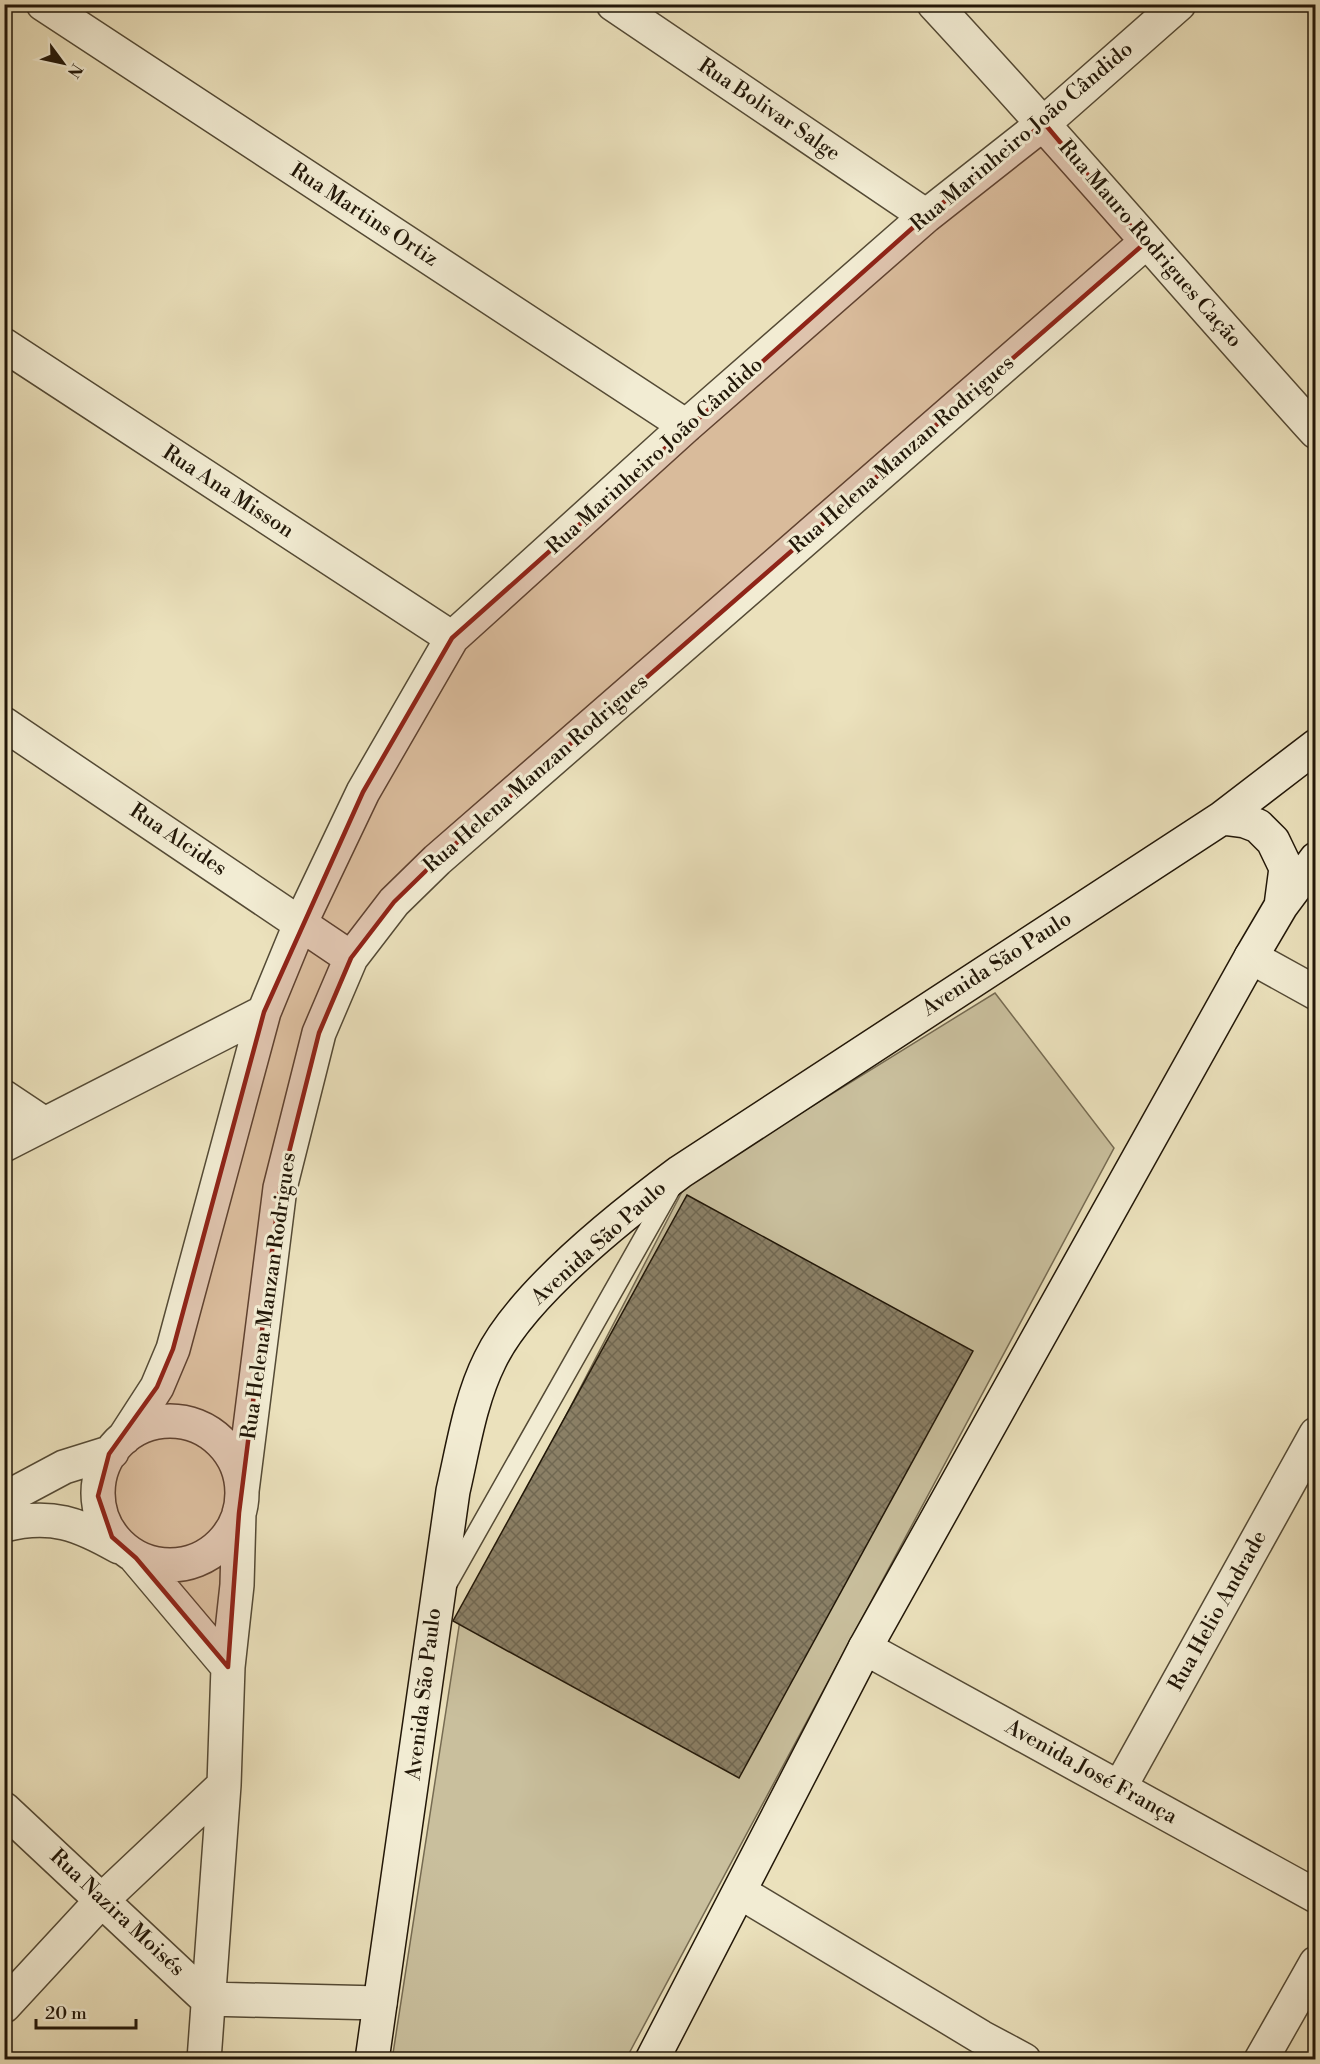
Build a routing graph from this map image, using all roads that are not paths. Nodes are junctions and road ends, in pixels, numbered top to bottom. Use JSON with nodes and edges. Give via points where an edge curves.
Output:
{"nodes":[{"id":1,"x":43,"y":4,"type":"edge"},
{"id":2,"x":613,"y":4,"type":"edge"},
{"id":3,"x":934,"y":4,"type":"edge"},
{"id":4,"x":1179,"y":4,"type":"edge"},
{"id":5,"x":1044,"y":123,"type":"junction"},
{"id":6,"x":926,"y":216,"type":"junction"},
{"id":7,"x":1146,"y":243,"type":"junction"},
{"id":8,"x":4,"y":345,"type":"edge"},
{"id":9,"x":686,"y":426,"type":"junction"},
{"id":10,"x":1316,"y":432,"type":"edge"},
{"id":11,"x":452,"y":638,"type":"junction"},
{"id":12,"x":4,"y":724,"type":"edge"},
{"id":13,"x":1316,"y":746,"type":"edge"},
{"id":14,"x":1222,"y":818,"type":"junction"},
{"id":15,"x":1316,"y":859,"type":"edge"},
{"id":16,"x":1281,"y":906,"type":"junction"},
{"id":17,"x":301,"y":922,"type":"junction"},
{"id":18,"x":1251,"y":957,"type":"junction"},
{"id":19,"x":351,"y":958,"type":"junction"},
{"id":20,"x":1316,"y":993,"type":"edge"},
{"id":21,"x":264,"y":1012,"type":"junction"},
{"id":22,"x":4,"y":1097,"type":"edge"},
{"id":23,"x":43,"y":1123,"type":"junction"},
{"id":24,"x":4,"y":1145,"type":"edge"},
{"id":25,"x":680,"y":1172,"type":"junction"},
{"id":26,"x":1316,"y":1434,"type":"edge"},
{"id":27,"x":118,"y":1445,"type":"junction"},
{"id":28,"x":4,"y":1499,"type":"edge"},
{"id":29,"x":241,"y":1502,"type":"junction"},
{"id":30,"x":4,"y":1525,"type":"edge"},
{"id":31,"x":132,"y":1555,"type":"junction"},
{"id":32,"x":435,"y":1607,"type":"junction"},
{"id":33,"x":866,"y":1648,"type":"junction"},
{"id":34,"x":228,"y":1667,"type":"junction"},
{"id":35,"x":224,"y":1785,"type":"junction"},
{"id":36,"x":1120,"y":1787,"type":"junction"},
{"id":37,"x":4,"y":1809,"type":"edge"},
{"id":38,"x":740,"y":1892,"type":"junction"},
{"id":39,"x":1316,"y":1896,"type":"edge"},
{"id":40,"x":103,"y":1899,"type":"junction"},
{"id":41,"x":1316,"y":1963,"type":"edge"},
{"id":42,"x":207,"y":1999,"type":"junction"},
{"id":43,"x":380,"y":2003,"type":"junction"},
{"id":44,"x":4,"y":2006,"type":"edge"},
{"id":45,"x":975,"y":2048,"type":"edge"},
{"id":46,"x":204,"y":2060,"type":"edge"},
{"id":47,"x":372,"y":2060,"type":"edge"},
{"id":48,"x":652,"y":2060,"type":"edge"},
{"id":49,"x":1024,"y":2060,"type":"edge"},
{"id":50,"x":1261,"y":2060,"type":"edge"}],
"edges":[{"from":1,"to":9,"type":"street","name":"Rua Martins Ortiz"},
{"from":2,"to":6,"type":"street","name":"Rua Bolivar Salge"},
{"from":3,"to":5,"type":"street","name":"Rua Mauro Rodrigues Cação"},
{"from":4,"to":5,"type":"street","name":"Rua Marinheiro João Cândido"},
{"from":5,"to":6,"type":"street","name":"Rua Marinheiro João Cândido"},
{"from":5,"to":7,"type":"street","name":"Rua Mauro Rodrigues Cação"},
{"from":6,"to":9,"type":"street","name":"Rua Marinheiro João Cândido"},
{"from":7,"to":10,"type":"street","name":"Rua Mauro Rodrigues Cação"},
{"from":7,"to":19,"type":"street","name":"Rua Helena Manzan Rodrigues","via":[[437,860],[394,902]]},
{"from":8,"to":11,"type":"street","name":"Rua Ana Misson"},
{"from":9,"to":11,"type":"street","name":"Rua Marinheiro João Cândido"},
{"from":11,"to":17,"type":"street","name":"Rua Marinheiro João Cândido","via":[[363,792]]},
{"from":12,"to":17,"type":"street","name":"Rua Alcides"},
{"from":13,"to":14,"type":"street","name":"Avenida São Paulo"},
{"from":14,"to":16,"type":"street","via":[[1258,826],[1273,841],[1286,868]]},
{"from":14,"to":25,"type":"street","name":"Avenida São Paulo"},
{"from":15,"to":16,"type":"street"},
{"from":16,"to":18,"type":"street"},
{"from":17,"to":19,"type":"street","name":"Rua Alcides"},
{"from":17,"to":21,"type":"street","name":"Rua Marinheiro João Cândido"},
{"from":18,"to":20,"type":"street"},
{"from":18,"to":33,"type":"street"},
{"from":19,"to":29,"type":"street","name":"Rua Helena Manzan Rodrigues","via":[[320,1033],[280,1188]]},
{"from":21,"to":23,"type":"street"},
{"from":21,"to":27,"type":"street","via":[[173,1349],[157,1387]]},
{"from":22,"to":23,"type":"street"},
{"from":23,"to":24,"type":"street"},
{"from":25,"to":32,"type":"lane"},
{"from":25,"to":32,"type":"street","name":"Avenida São Paulo","via":[[636,1205],[561,1272],[515,1320],[490,1359],[468,1424],[453,1491]]},
{"from":26,"to":36,"type":"street","name":"Rua Helio Andrade"},
{"from":27,"to":28,"type":"street","via":[[64,1467]]},
{"from":27,"to":29,"type":"street","via":[[144,1426],[166,1421],[189,1423],[210,1432],[227,1448],[238,1468]]},
{"from":27,"to":31,"type":"street","via":[[100,1474],[98,1496],[102,1517],[112,1537]]},
{"from":29,"to":31,"type":"street","via":[[230,1534],[214,1551],[193,1562],[170,1566]]},
{"from":29,"to":34,"type":"street","name":"Rua Helena Manzan Rodrigues"},
{"from":30,"to":31,"type":"street","via":[[65,1521]]},
{"from":31,"to":34,"type":"street"},
{"from":32,"to":43,"type":"street","name":"Avenida São Paulo"},
{"from":33,"to":36,"type":"street","name":"Avenida José França"},
{"from":33,"to":38,"type":"street"},
{"from":34,"to":35,"type":"street","name":"Rua Helena Manzan Rodrigues"},
{"from":35,"to":40,"type":"street"},
{"from":35,"to":42,"type":"street","name":"Rua Helena Manzan Rodrigues"},
{"from":36,"to":39,"type":"street","name":"Avenida José França"},
{"from":37,"to":40,"type":"street","name":"Rua Nazira Moisés"},
{"from":38,"to":45,"type":"street"},
{"from":38,"to":48,"type":"street"},
{"from":40,"to":42,"type":"street","name":"Rua Nazira Moisés"},
{"from":40,"to":44,"type":"street"},
{"from":41,"to":50,"type":"street"},
{"from":42,"to":43,"type":"street"},
{"from":42,"to":46,"type":"street","name":"Rua Helena Manzan Rodrigues"},
{"from":43,"to":47,"type":"street","name":"Avenida São Paulo"},
{"from":45,"to":49,"type":"street"}]}
